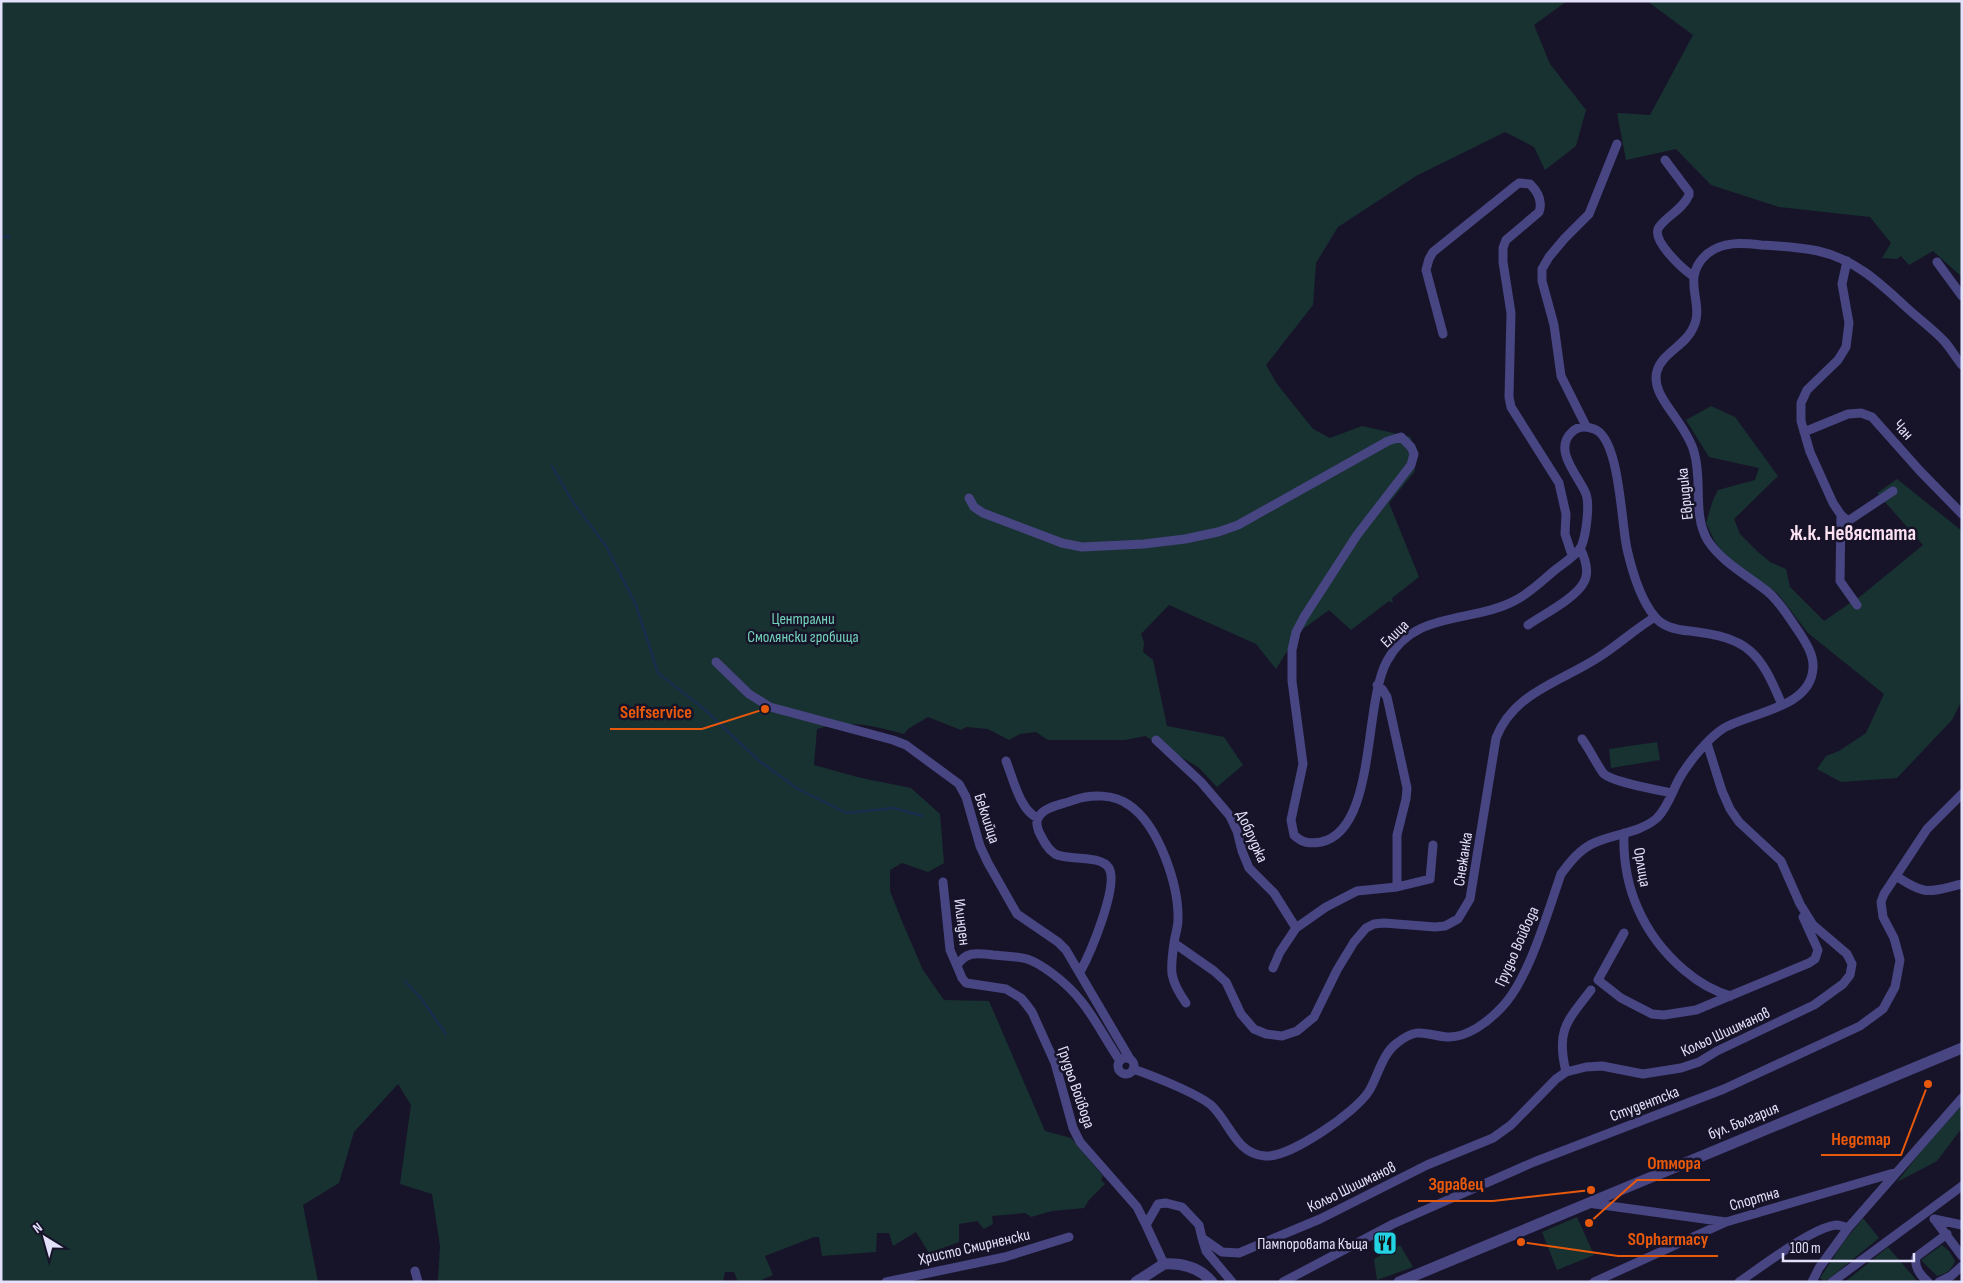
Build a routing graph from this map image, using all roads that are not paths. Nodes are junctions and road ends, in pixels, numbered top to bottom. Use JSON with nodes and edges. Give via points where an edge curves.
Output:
{"nodes":[{"id":1,"x":1617,"y":144,"type":"dead end"},
{"id":2,"x":1665,"y":160,"type":"dead end"},
{"id":3,"x":1847,"y":261,"type":"junction"},
{"id":4,"x":1937,"y":262,"type":"dead end"},
{"id":5,"x":1693,"y":276,"type":"junction"},
{"id":6,"x":1962,"y":296,"type":"edge"},
{"id":7,"x":1443,"y":334,"type":"dead end"},
{"id":8,"x":1962,"y":365,"type":"edge"},
{"id":9,"x":1586,"y":426,"type":"junction"},
{"id":10,"x":1804,"y":432,"type":"junction"},
{"id":11,"x":1893,"y":491,"type":"dead end"},
{"id":12,"x":969,"y":498,"type":"dead end"},
{"id":13,"x":1962,"y":514,"type":"edge"},
{"id":14,"x":1841,"y":515,"type":"junction"},
{"id":15,"x":1580,"y":548,"type":"junction"},
{"id":16,"x":1572,"y":555,"type":"junction"},
{"id":17,"x":1857,"y":605,"type":"dead end"},
{"id":18,"x":1655,"y":618,"type":"junction"},
{"id":19,"x":1528,"y":625,"type":"dead end"},
{"id":20,"x":716,"y":662,"type":"dead end"},
{"id":21,"x":1377,"y":685,"type":"junction"},
{"id":22,"x":1782,"y":705,"type":"junction"},
{"id":23,"x":1582,"y":739,"type":"dead end"},
{"id":24,"x":1156,"y":740,"type":"dead end"},
{"id":25,"x":1707,"y":742,"type":"junction"},
{"id":26,"x":1006,"y":761,"type":"dead end"},
{"id":27,"x":1672,"y":793,"type":"junction"},
{"id":28,"x":1962,"y":794,"type":"edge"},
{"id":29,"x":1038,"y":818,"type":"junction"},
{"id":30,"x":1624,"y":833,"type":"junction"},
{"id":31,"x":1433,"y":845,"type":"dead end"},
{"id":32,"x":1896,"y":876,"type":"junction"},
{"id":33,"x":943,"y":882,"type":"dead end"},
{"id":34,"x":1962,"y":884,"type":"edge"},
{"id":35,"x":1397,"y":887,"type":"junction"},
{"id":36,"x":1800,"y":904,"type":"junction"},
{"id":37,"x":1296,"y":928,"type":"junction"},
{"id":38,"x":1624,"y":933,"type":"dead end"},
{"id":39,"x":1174,"y":943,"type":"junction"},
{"id":40,"x":957,"y":966,"type":"junction"},
{"id":41,"x":1272,"y":968,"type":"dead end"},
{"id":42,"x":1080,"y":972,"type":"junction"},
{"id":43,"x":1591,"y":990,"type":"dead end"},
{"id":44,"x":1731,"y":996,"type":"junction"},
{"id":45,"x":1186,"y":1003,"type":"dead end"},
{"id":46,"x":1962,"y":1048,"type":"edge"},
{"id":47,"x":1130,"y":1059,"type":"junction"},
{"id":48,"x":1120,"y":1062,"type":"junction"},
{"id":49,"x":1134,"y":1069,"type":"junction"},
{"id":50,"x":1566,"y":1072,"type":"junction"},
{"id":51,"x":1962,"y":1098,"type":"edge"},
{"id":52,"x":1897,"y":1172,"type":"junction"},
{"id":53,"x":1962,"y":1186,"type":"edge"},
{"id":54,"x":1585,"y":1203,"type":"junction"},
{"id":55,"x":1925,"y":1214,"type":"junction"},
{"id":56,"x":1935,"y":1220,"type":"junction"},
{"id":57,"x":1726,"y":1222,"type":"junction"},
{"id":58,"x":1146,"y":1225,"type":"junction"},
{"id":59,"x":1962,"y":1225,"type":"edge"},
{"id":60,"x":1848,"y":1228,"type":"junction"},
{"id":61,"x":1947,"y":1234,"type":"junction"},
{"id":62,"x":1069,"y":1237,"type":"dead end"},
{"id":63,"x":1202,"y":1238,"type":"junction"},
{"id":64,"x":1962,"y":1256,"type":"edge"},
{"id":65,"x":1166,"y":1264,"type":"junction"},
{"id":66,"x":1962,"y":1266,"type":"edge"},
{"id":67,"x":415,"y":1271,"type":"dead end"},
{"id":68,"x":1210,"y":1279,"type":"edge"},
{"id":69,"x":418,"y":1282,"type":"edge"},
{"id":70,"x":886,"y":1282,"type":"edge"},
{"id":71,"x":1136,"y":1282,"type":"edge"},
{"id":72,"x":1232,"y":1282,"type":"edge"},
{"id":73,"x":1283,"y":1282,"type":"edge"},
{"id":74,"x":1399,"y":1282,"type":"edge"},
{"id":75,"x":1594,"y":1282,"type":"edge"},
{"id":76,"x":1739,"y":1282,"type":"edge"},
{"id":77,"x":1812,"y":1282,"type":"edge"},
{"id":78,"x":1832,"y":1282,"type":"edge"},
{"id":79,"x":1928,"y":1282,"type":"edge"},
{"id":80,"x":1939,"y":1282,"type":"edge"}],
"edges":[{"from":1,"to":9,"type":"street","via":[[1589,214],[1565,238],[1542,269],[1561,376]]},
{"from":2,"to":5,"type":"street","via":[[1689,195],[1660,226],[1657,234],[1673,258]]},
{"from":3,"to":5,"type":"street","via":[[1819,251],[1738,243],[1720,246],[1707,254]]},
{"from":3,"to":8,"type":"street","via":[[1866,271],[1883,286],[1943,341]]},
{"from":3,"to":10,"type":"street","via":[[1842,284],[1849,323],[1848,341],[1843,355],[1807,390],[1800,410]]},
{"from":4,"to":6,"type":"street"},
{"from":5,"to":22,"type":"street","name":"Евридика","via":[[1696,324],[1657,372],[1658,388],[1694,451],[1699,518],[1706,537],[1718,555],[1784,608],[1810,650],[1813,668],[1808,684],[1800,696]]},
{"from":7,"to":16,"type":"street","via":[[1426,270],[1429,259],[1519,183],[1530,184],[1540,199],[1539,212],[1511,235],[1502,248],[1511,313],[1509,397],[1511,407],[1559,483]]},
{"from":9,"to":15,"type":"street","via":[[1575,429],[1565,443],[1565,455],[1586,495]]},
{"from":9,"to":18,"type":"street","via":[[1598,430],[1607,440],[1613,455],[1626,548],[1644,599]]},
{"from":10,"to":13,"type":"street","name":"Чан","via":[[1848,414],[1872,417]]},
{"from":10,"to":14,"type":"street","via":[[1820,476]]},
{"from":11,"to":14,"type":"street","via":[[1848,521]]},
{"from":12,"to":21,"type":"street","name":"Елица","via":[[983,513],[1062,543],[1082,547],[1177,540],[1238,525],[1377,447],[1401,437],[1408,442],[1414,454],[1411,465],[1357,535],[1304,617],[1294,642],[1292,681],[1303,764],[1290,820],[1291,829],[1299,840],[1312,843],[1329,840],[1342,831],[1352,814],[1364,776]]},
{"from":14,"to":17,"type":"street","via":[[1840,580]]},
{"from":15,"to":16,"type":"street","name":"Елица"},
{"from":15,"to":19,"type":"street","via":[[1586,560],[1585,582],[1576,593]]},
{"from":16,"to":21,"type":"street","name":"Елица","via":[[1516,600],[1488,611],[1442,620],[1407,636],[1387,660]]},
{"from":18,"to":22,"type":"street","via":[[1677,630],[1725,637],[1752,651],[1774,685]]},
{"from":18,"to":39,"type":"street","name":"Снежанка","via":[[1577,671],[1542,687],[1501,725],[1496,738],[1470,899],[1458,919],[1434,928],[1384,923],[1366,928],[1337,970],[1314,1017],[1297,1031],[1282,1036],[1254,1029],[1241,1014],[1226,982]]},
{"from":20,"to":42,"type":"street","name":"Беклийца","via":[[749,694],[770,707],[906,745],[959,784],[980,846],[1018,914],[1058,942]]},
{"from":21,"to":35,"type":"street","via":[[1387,696],[1406,788],[1397,835]]},
{"from":22,"to":25,"type":"street","name":"Грудьо Войвода","via":[[1743,719]]},
{"from":23,"to":27,"type":"street","via":[[1604,774]]},
{"from":24,"to":37,"type":"street","name":"Добруджа","via":[[1230,816],[1249,868],[1274,893]]},
{"from":25,"to":27,"type":"street","name":"Грудьо Войвода"},
{"from":25,"to":36,"type":"street","name":"Кольо Шишманов","via":[[1730,809],[1739,822],[1782,861]]},
{"from":26,"to":29,"type":"street","via":[[1023,806]]},
{"from":27,"to":30,"type":"street","name":"Грудьо Войвода","via":[[1657,817]]},
{"from":28,"to":32,"type":"street","name":"Студентска","via":[[1927,829]]},
{"from":29,"to":39,"type":"street","via":[[1047,810],[1080,798],[1103,796],[1131,806],[1162,848],[1175,894],[1178,920]]},
{"from":29,"to":42,"type":"street","via":[[1036,826],[1040,834],[1056,854],[1096,861],[1109,869],[1111,886],[1092,950]]},
{"from":30,"to":44,"type":"street","name":"Орлица","via":[[1623,853],[1635,905],[1644,924],[1667,955],[1704,986]]},
{"from":30,"to":49,"type":"street","name":"Грудьо Войвода","via":[[1592,843],[1561,874],[1516,990],[1501,1008],[1480,1026],[1463,1035],[1447,1037],[1423,1032],[1406,1036],[1384,1059],[1360,1103],[1301,1144],[1272,1156],[1255,1153],[1240,1144],[1212,1106]]},
{"from":31,"to":35,"type":"street","via":[[1430,879]]},
{"from":32,"to":34,"type":"street","via":[[1920,891]]},
{"from":32,"to":73,"type":"street","name":"Студентска","via":[[1881,902],[1883,917],[1894,938],[1900,960],[1895,987],[1883,1009],[1860,1026],[1724,1089],[1534,1162],[1393,1224]]},
{"from":33,"to":40,"type":"street","name":"Илинден","via":[[950,950]]},
{"from":35,"to":37,"type":"street","via":[[1357,891]]},
{"from":36,"to":44,"type":"street","via":[[1818,950],[1815,958],[1800,968]]},
{"from":36,"to":50,"type":"street","name":"Кольо Шишманов","via":[[1813,925],[1847,954],[1852,964],[1850,975],[1843,984],[1814,1005],[1681,1068],[1644,1074],[1602,1066]]},
{"from":37,"to":41,"type":"street"},
{"from":38,"to":44,"type":"street","via":[[1598,980],[1621,998],[1652,1014],[1664,1015],[1696,1010]]},
{"from":39,"to":45,"type":"street","via":[[1170,968],[1175,985]]},
{"from":40,"to":48,"type":"street","via":[[968,954],[1025,958],[1038,963],[1085,1004]]},
{"from":40,"to":58,"type":"street","name":"Грудьо Войвода","via":[[966,983],[1006,989],[1021,998],[1032,1012],[1055,1063],[1080,1142],[1137,1207]]},
{"from":42,"to":47,"type":"street","name":"Беклийца"},
{"from":43,"to":50,"type":"street","via":[[1563,1032],[1562,1054]]},
{"from":46,"to":54,"type":"street","name":"бул. България"},
{"from":47,"to":48,"type":"street"},
{"from":47,"to":49,"type":"street"},
{"from":48,"to":49,"type":"street","via":[[1118,1068],[1123,1074]]},
{"from":50,"to":63,"type":"street","name":"Кольо Шишманов","via":[[1493,1138],[1427,1165],[1320,1219],[1239,1253],[1222,1252]]},
{"from":51,"to":52,"type":"street"},
{"from":52,"to":57,"type":"street","name":"Спортна"},
{"from":52,"to":60,"type":"street"},
{"from":53,"to":55,"type":"street"},
{"from":54,"to":57,"type":"street","name":"Спортна"},
{"from":54,"to":74,"type":"street","name":"бул. България"},
{"from":55,"to":56,"type":"street"},
{"from":55,"to":78,"type":"street"},
{"from":56,"to":59,"type":"street"},
{"from":56,"to":61,"type":"street"},
{"from":57,"to":75,"type":"street"},
{"from":58,"to":63,"type":"street","name":"Кольо Шишманов","via":[[1158,1204],[1166,1203],[1182,1207],[1198,1225]]},
{"from":58,"to":65,"type":"street"},
{"from":60,"to":76,"type":"street","via":[[1836,1225],[1817,1232]]},
{"from":60,"to":77,"type":"street"},
{"from":61,"to":64,"type":"street"},
{"from":61,"to":79,"type":"street","via":[[1916,1257],[1917,1269]]},
{"from":62,"to":70,"type":"street","name":"Христо Смирненски","via":[[1004,1257]]},
{"from":63,"to":72,"type":"street","via":[[1206,1251]]},
{"from":65,"to":68,"type":"street","via":[[1190,1266]]},
{"from":65,"to":71,"type":"street"},
{"from":66,"to":80,"type":"street"},
{"from":67,"to":69,"type":"street"}]}
